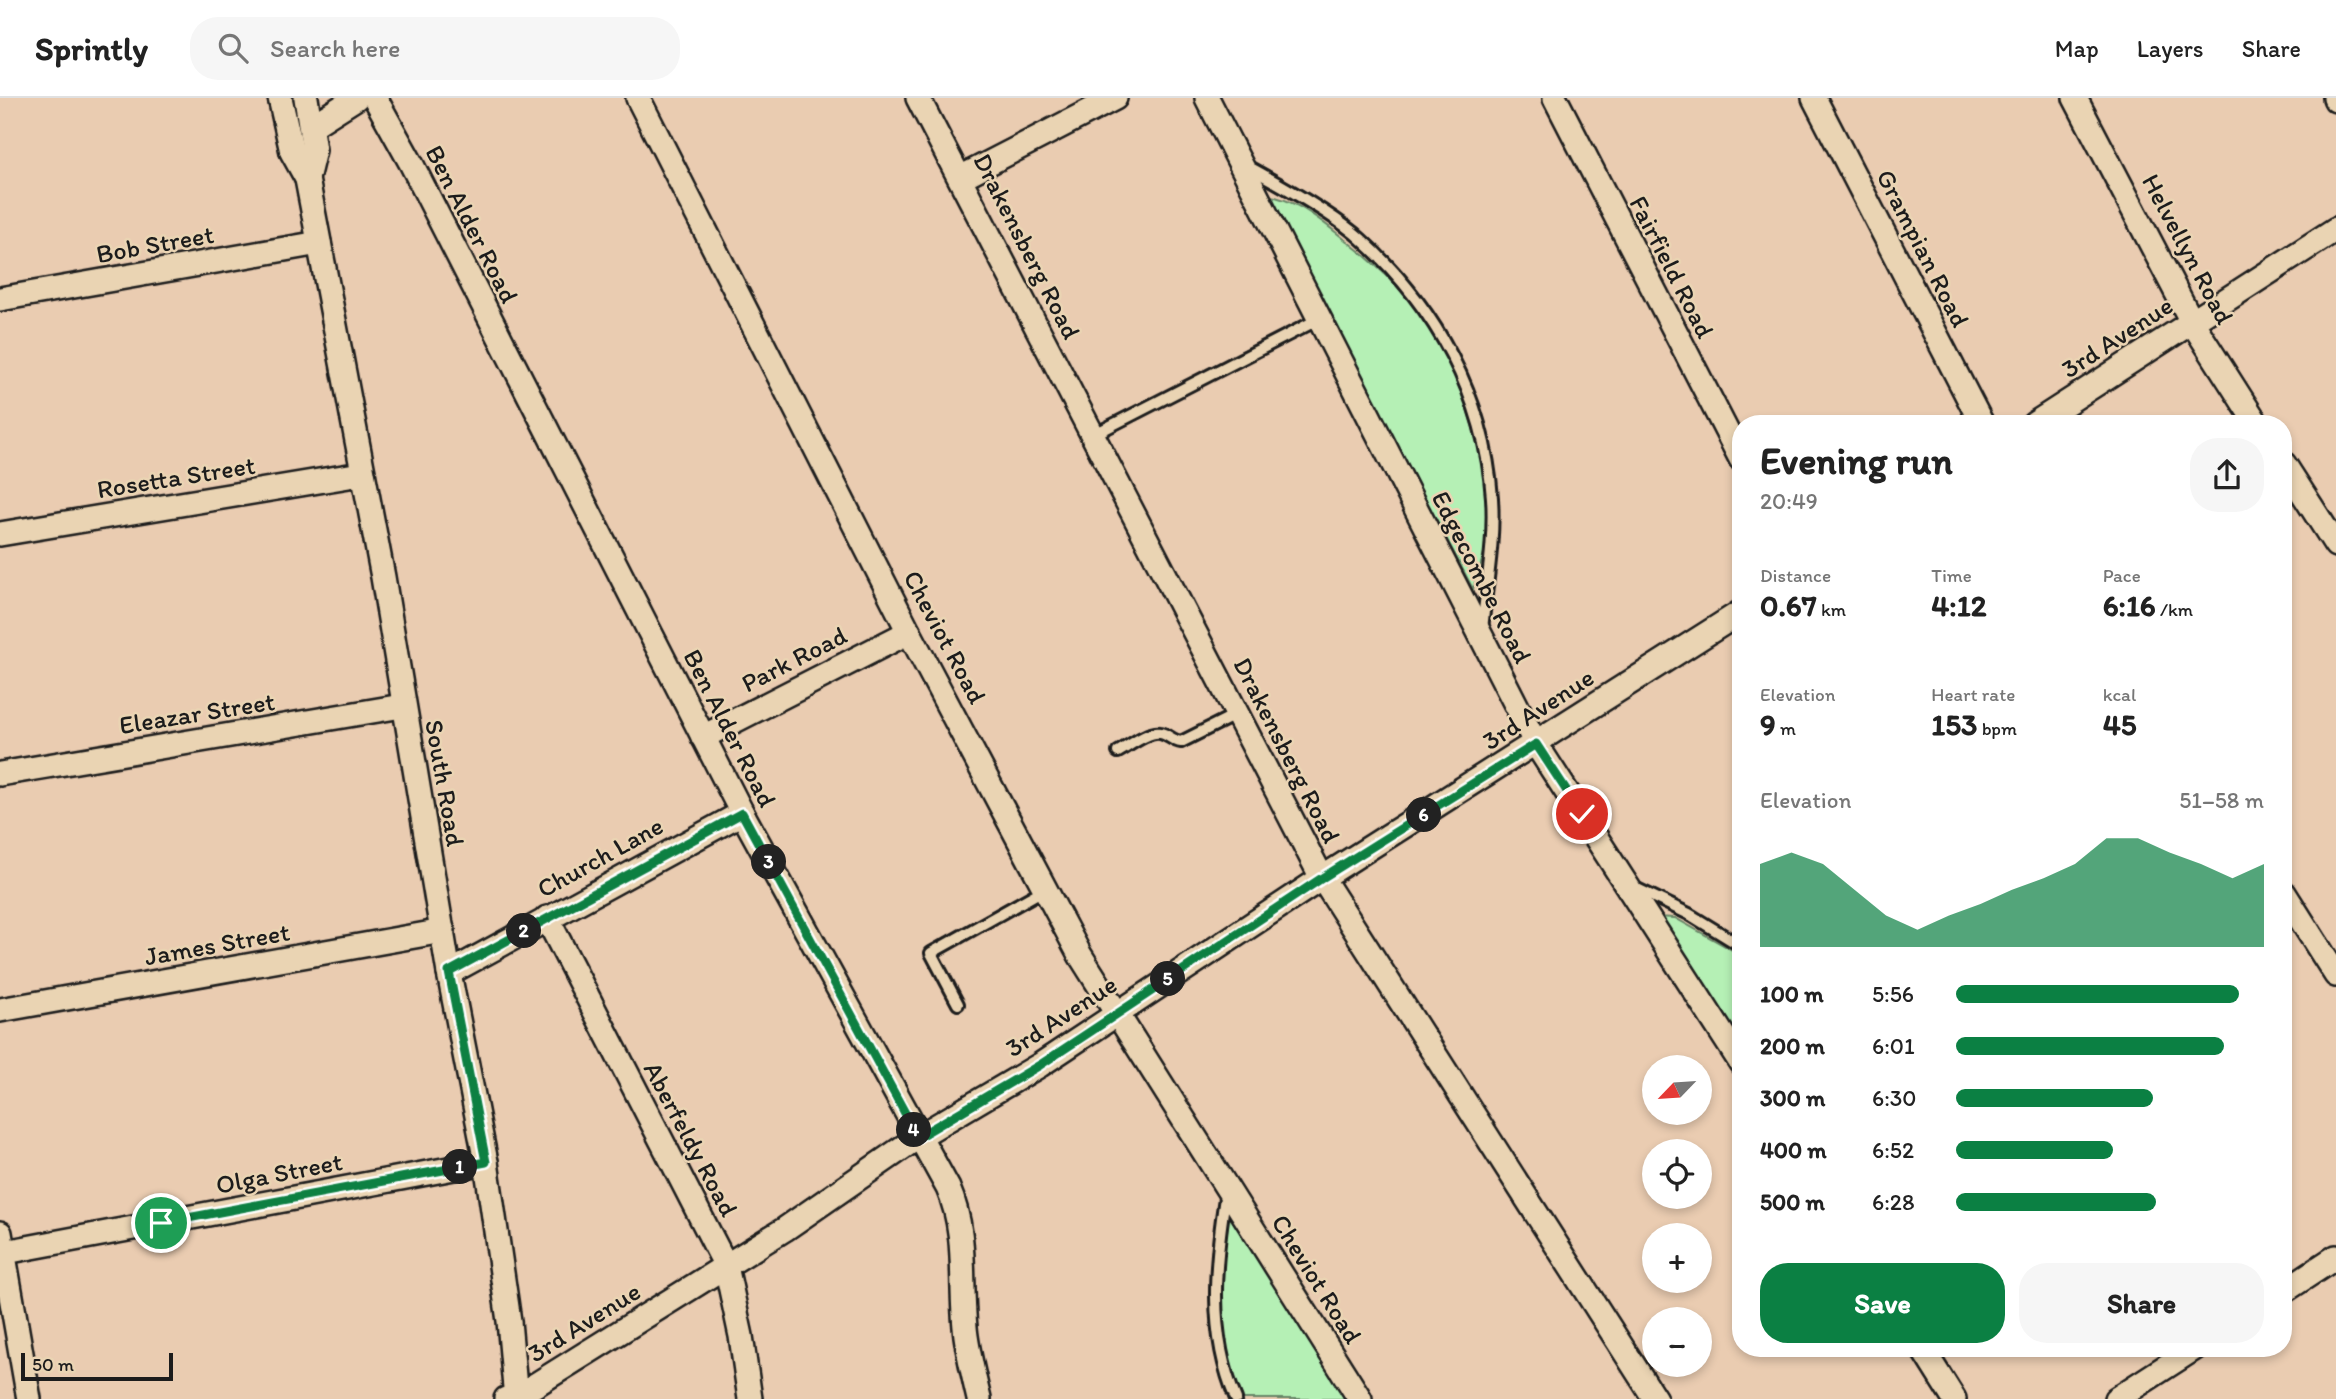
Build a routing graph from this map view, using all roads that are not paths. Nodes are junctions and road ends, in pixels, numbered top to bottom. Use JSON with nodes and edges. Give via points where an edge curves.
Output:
{"nodes":[{"id":1,"x":280,"y":98,"type":"edge"},
{"id":2,"x":306,"y":98,"type":"edge"},
{"id":3,"x":356,"y":98,"type":"edge"},
{"id":4,"x":374,"y":98,"type":"edge"},
{"id":5,"x":638,"y":98,"type":"edge"},
{"id":6,"x":918,"y":98,"type":"edge"},
{"id":7,"x":1115,"y":98,"type":"edge"},
{"id":8,"x":1207,"y":98,"type":"edge"},
{"id":9,"x":1555,"y":98,"type":"edge"},
{"id":10,"x":1814,"y":98,"type":"edge"},
{"id":11,"x":2075,"y":98,"type":"edge"},
{"id":12,"x":312,"y":126,"type":"junction"},
{"id":13,"x":1239,"y":162,"type":"junction"},
{"id":14,"x":960,"y":178,"type":"junction"},
{"id":15,"x":307,"y":179,"type":"junction"},
{"id":16,"x":2336,"y":229,"type":"edge"},
{"id":17,"x":319,"y":243,"type":"junction"},
{"id":18,"x":0,"y":299,"type":"edge"},
{"id":19,"x":1319,"y":319,"type":"junction"},
{"id":20,"x":2192,"y":322,"type":"junction"},
{"id":21,"x":1977,"y":415,"type":"edge"},
{"id":22,"x":2048,"y":415,"type":"edge"},
{"id":23,"x":2252,"y":415,"type":"edge"},
{"id":24,"x":1093,"y":435,"type":"junction"},
{"id":25,"x":1732,"y":442,"type":"edge"},
{"id":26,"x":361,"y":474,"type":"junction"},
{"id":27,"x":2292,"y":476,"type":"edge"},
{"id":28,"x":0,"y":534,"type":"edge"},
{"id":29,"x":2336,"y":545,"type":"edge"},
{"id":30,"x":1732,"y":618,"type":"edge"},
{"id":31,"x":909,"y":632,"type":"junction"},
{"id":32,"x":1482,"y":636,"type":"junction"},
{"id":33,"x":402,"y":706,"type":"junction"},
{"id":34,"x":1237,"y":714,"type":"junction"},
{"id":35,"x":703,"y":737,"type":"junction"},
{"id":36,"x":1536,"y":744,"type":"junction"},
{"id":37,"x":1118,"y":752,"type":"dead end"},
{"id":38,"x":0,"y":775,"type":"edge"},
{"id":39,"x":742,"y":813,"type":"junction"},
{"id":40,"x":1322,"y":878,"type":"junction"},
{"id":41,"x":1628,"y":885,"type":"junction"},
{"id":42,"x":1045,"y":888,"type":"junction"},
{"id":43,"x":2292,"y":906,"type":"edge"},
{"id":44,"x":547,"y":918,"type":"junction"},
{"id":45,"x":443,"y":931,"type":"junction"},
{"id":46,"x":1732,"y":940,"type":"edge"},
{"id":47,"x":449,"y":972,"type":"junction"},
{"id":48,"x":2336,"y":975,"type":"edge"},
{"id":49,"x":958,"y":1004,"type":"dead end"},
{"id":50,"x":0,"y":1010,"type":"edge"},
{"id":51,"x":1114,"y":1014,"type":"junction"},
{"id":52,"x":1732,"y":1049,"type":"edge"},
{"id":53,"x":918,"y":1137,"type":"junction"},
{"id":54,"x":486,"y":1162,"type":"junction"},
{"id":55,"x":1227,"y":1188,"type":"junction"},
{"id":56,"x":1,"y":1246,"type":"edge"},
{"id":57,"x":2336,"y":1257,"type":"edge"},
{"id":58,"x":726,"y":1266,"type":"junction"},
{"id":59,"x":2292,"y":1286,"type":"edge"},
{"id":60,"x":1928,"y":1357,"type":"edge"},
{"id":61,"x":2181,"y":1357,"type":"edge"},
{"id":62,"x":513,"y":1398,"type":"edge"},
{"id":63,"x":29,"y":1399,"type":"edge"},
{"id":64,"x":750,"y":1399,"type":"edge"},
{"id":65,"x":979,"y":1399,"type":"edge"},
{"id":66,"x":1236,"y":1399,"type":"edge"},
{"id":67,"x":1360,"y":1399,"type":"edge"},
{"id":68,"x":1655,"y":1399,"type":"edge"},
{"id":69,"x":1954,"y":1399,"type":"edge"},
{"id":70,"x":2116,"y":1399,"type":"edge"}],
"edges":[{"from":1,"to":15,"type":"street","name":"South Road","via":[[292,152]]},
{"from":2,"to":12,"type":"street","name":"South Road"},
{"from":3,"to":12,"type":"street"},
{"from":4,"to":35,"type":"street","name":"Ben Alder Road"},
{"from":5,"to":31,"type":"street","name":"Cheviot Road"},
{"from":6,"to":14,"type":"street","name":"Drakensberg Road"},
{"from":7,"to":14,"type":"street"},
{"from":8,"to":13,"type":"street","name":"Edgecombe Road"},
{"from":9,"to":25,"type":"street","name":"Fairfield Road"},
{"from":10,"to":21,"type":"street","name":"Grampian Road"},
{"from":11,"to":20,"type":"street","name":"Helvellyn Road"},
{"from":12,"to":15,"type":"street","name":"South Road","via":[[314,150]]},
{"from":13,"to":19,"type":"street","name":"Edgecombe Road"},
{"from":13,"to":32,"type":"lane","via":[[1360,238],[1416,297],[1446,342],[1473,398],[1492,498]]},
{"from":14,"to":24,"type":"street","name":"Drakensberg Road"},
{"from":15,"to":17,"type":"street","name":"South Road"},
{"from":16,"to":20,"type":"street","name":"3rd Avenue"},
{"from":17,"to":18,"type":"street","name":"Bob Street"},
{"from":17,"to":26,"type":"street","name":"South Road"},
{"from":19,"to":24,"type":"lane"},
{"from":19,"to":32,"type":"street","name":"Edgecombe Road"},
{"from":20,"to":22,"type":"street","name":"3rd Avenue"},
{"from":20,"to":23,"type":"street","name":"Helvellyn Road"},
{"from":24,"to":34,"type":"street","name":"Drakensberg Road"},
{"from":26,"to":28,"type":"street","name":"Rosetta Street"},
{"from":26,"to":33,"type":"street","name":"South Road","via":[[383,577]]},
{"from":27,"to":29,"type":"street"},
{"from":30,"to":36,"type":"street","name":"3rd Avenue"},
{"from":31,"to":35,"type":"street","name":"Park Road"},
{"from":31,"to":42,"type":"street","name":"Cheviot Road"},
{"from":32,"to":36,"type":"street","name":"Edgecombe Road"},
{"from":33,"to":38,"type":"street","name":"Eleazar Street"},
{"from":33,"to":45,"type":"street","name":"South Road"},
{"from":34,"to":37,"type":"lane","via":[[1181,742],[1153,733]]},
{"from":34,"to":40,"type":"street","name":"Drakensberg Road"},
{"from":35,"to":39,"type":"street","name":"Ben Alder Road"},
{"from":36,"to":40,"type":"street","name":"3rd Avenue"},
{"from":36,"to":41,"type":"street","name":"Edgecombe Road"},
{"from":39,"to":44,"type":"street","name":"Church Lane"},
{"from":39,"to":53,"type":"street","name":"Ben Alder Road"},
{"from":40,"to":51,"type":"street","name":"3rd Avenue"},
{"from":40,"to":68,"type":"street","name":"Drakensberg Road"},
{"from":41,"to":46,"type":"lane"},
{"from":41,"to":52,"type":"street","name":"Edgecombe Road"},
{"from":42,"to":49,"type":"lane","via":[[931,953]]},
{"from":42,"to":51,"type":"street","name":"Cheviot Road"},
{"from":43,"to":48,"type":"street"},
{"from":44,"to":47,"type":"street","name":"Church Lane"},
{"from":44,"to":58,"type":"street","name":"Aberfeldy Road"},
{"from":45,"to":47,"type":"street","name":"South Road"},
{"from":45,"to":50,"type":"street","name":"James Street"},
{"from":47,"to":54,"type":"street","name":"South Road"},
{"from":51,"to":53,"type":"street","name":"3rd Avenue","via":[[1040,1065]]},
{"from":51,"to":55,"type":"street","name":"Cheviot Road"},
{"from":53,"to":58,"type":"street","name":"3rd Avenue"},
{"from":53,"to":65,"type":"street","name":"Ben Alder Road","via":[[958,1211],[966,1335]]},
{"from":54,"to":56,"type":"street","name":"Olga Street"},
{"from":54,"to":62,"type":"street","name":"South Road","via":[[509,1321]]},
{"from":55,"to":66,"type":"lane","via":[[1216,1257],[1217,1335]]},
{"from":55,"to":67,"type":"street","name":"Cheviot Road"},
{"from":56,"to":63,"type":"street"},
{"from":57,"to":59,"type":"street"},
{"from":58,"to":62,"type":"street","name":"3rd Avenue"},
{"from":58,"to":64,"type":"street","name":"Aberfeldy Road"},
{"from":60,"to":69,"type":"street"},
{"from":61,"to":70,"type":"street"}]}
